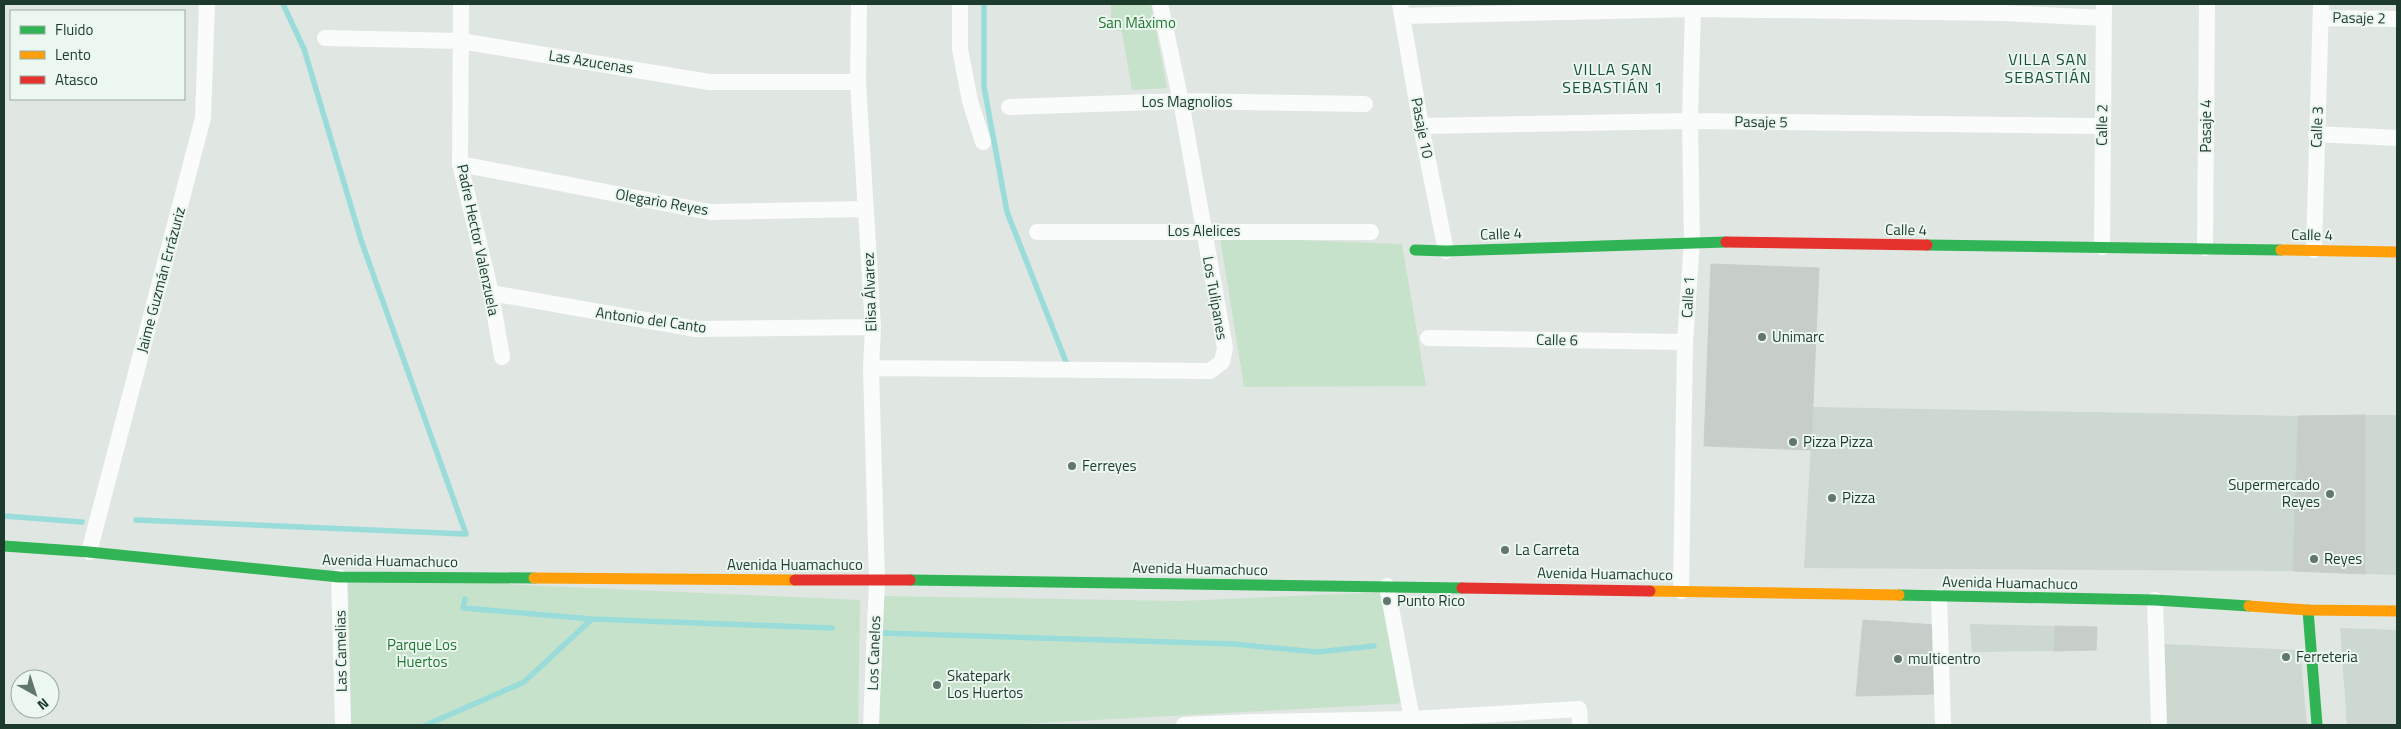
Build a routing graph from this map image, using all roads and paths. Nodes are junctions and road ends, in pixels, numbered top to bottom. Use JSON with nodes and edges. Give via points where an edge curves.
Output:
{"nodes":[{"id":1,"x":207,"y":4,"type":"edge"},
{"id":2,"x":462,"y":4,"type":"edge"},
{"id":3,"x":859,"y":4,"type":"edge"},
{"id":4,"x":960,"y":4,"type":"edge"},
{"id":5,"x":1160,"y":4,"type":"edge"},
{"id":6,"x":2207,"y":4,"type":"edge"},
{"id":7,"x":1693,"y":6,"type":"edge"},
{"id":8,"x":1906,"y":8,"type":"edge"},
{"id":9,"x":2002,"y":9,"type":"edge"},
{"id":10,"x":1401,"y":10,"type":"edge"},
{"id":11,"x":2104,"y":11,"type":"edge"},
{"id":12,"x":2321,"y":11,"type":"edge"},
{"id":13,"x":2397,"y":19,"type":"edge"},
{"id":14,"x":325,"y":38,"type":"dead end"},
{"id":15,"x":461,"y":41,"type":"junction"},
{"id":16,"x":858,"y":82,"type":"junction"},
{"id":17,"x":1181,"y":101,"type":"junction"},
{"id":18,"x":1366,"y":104,"type":"dead end"},
{"id":19,"x":1009,"y":107,"type":"dead end"},
{"id":20,"x":1690,"y":121,"type":"junction"},
{"id":21,"x":1421,"y":126,"type":"junction"},
{"id":22,"x":2102,"y":126,"type":"junction"},
{"id":23,"x":2316,"y":134,"type":"junction"},
{"id":24,"x":2397,"y":138,"type":"edge"},
{"id":25,"x":983,"y":142,"type":"dead end"},
{"id":26,"x":460,"y":164,"type":"junction"},
{"id":27,"x":866,"y":209,"type":"junction"},
{"id":28,"x":1203,"y":231,"type":"junction"},
{"id":29,"x":1037,"y":232,"type":"dead end"},
{"id":30,"x":1370,"y":232,"type":"dead end"},
{"id":31,"x":1692,"y":242,"type":"junction"},
{"id":32,"x":2102,"y":247,"type":"junction"},
{"id":33,"x":2205,"y":248,"type":"junction"},
{"id":34,"x":1415,"y":250,"type":"dead end"},
{"id":35,"x":2314,"y":250,"type":"junction"},
{"id":36,"x":1446,"y":251,"type":"junction"},
{"id":37,"x":2397,"y":252,"type":"edge"},
{"id":38,"x":490,"y":293,"type":"junction"},
{"id":39,"x":873,"y":327,"type":"junction"},
{"id":40,"x":1428,"y":338,"type":"dead end"},
{"id":41,"x":1686,"y":342,"type":"junction"},
{"id":42,"x":502,"y":357,"type":"dead end"},
{"id":43,"x":871,"y":368,"type":"junction"},
{"id":44,"x":4,"y":546,"type":"edge"},
{"id":45,"x":89,"y":552,"type":"junction"},
{"id":46,"x":339,"y":577,"type":"junction"},
{"id":47,"x":877,"y":580,"type":"junction"},
{"id":48,"x":1387,"y":586,"type":"junction"},
{"id":49,"x":1681,"y":591,"type":"junction"},
{"id":50,"x":1939,"y":597,"type":"junction"},
{"id":51,"x":2155,"y":600,"type":"junction"},
{"id":52,"x":2308,"y":610,"type":"junction"},
{"id":53,"x":2397,"y":611,"type":"edge"},
{"id":54,"x":1579,"y":717,"type":"edge"},
{"id":55,"x":1412,"y":719,"type":"junction"},
{"id":56,"x":1253,"y":723,"type":"edge"},
{"id":57,"x":343,"y":725,"type":"edge"},
{"id":58,"x":871,"y":725,"type":"edge"},
{"id":59,"x":1184,"y":725,"type":"edge"},
{"id":60,"x":1943,"y":725,"type":"edge"},
{"id":61,"x":2159,"y":725,"type":"edge"},
{"id":62,"x":2317,"y":725,"type":"edge"}],
"edges":[{"from":1,"to":45,"type":"street","name":"Jaime Guzmán Errázuriz","via":[[203,118]]},
{"from":2,"to":15,"type":"street","name":"Padre Hector Valenzuela"},
{"from":3,"to":16,"type":"street","name":"Elisa Álvarez"},
{"from":4,"to":25,"type":"street","via":[[960,49],[970,101]]},
{"from":5,"to":17,"type":"street","name":"Los Tulipanes"},
{"from":6,"to":33,"type":"street","name":"Pasaje 4"},
{"from":7,"to":8,"type":"street"},
{"from":7,"to":10,"type":"street"},
{"from":7,"to":20,"type":"street","name":"Calle 1"},
{"from":8,"to":9,"type":"street"},
{"from":9,"to":11,"type":"street"},
{"from":10,"to":21,"type":"street","name":"Pasaje 10"},
{"from":11,"to":22,"type":"street","name":"Calle 2"},
{"from":12,"to":13,"type":"street","name":"Pasaje 2"},
{"from":12,"to":23,"type":"street","name":"Calle 3"},
{"from":14,"to":15,"type":"street","name":"Las Azucenas"},
{"from":15,"to":16,"type":"street","name":"Las Azucenas","via":[[709,82]]},
{"from":15,"to":26,"type":"street","name":"Padre Hector Valenzuela"},
{"from":16,"to":27,"type":"street","name":"Elisa Álvarez"},
{"from":17,"to":18,"type":"street","name":"Los Magnolios"},
{"from":17,"to":19,"type":"street","name":"Los Magnolios"},
{"from":17,"to":28,"type":"street","name":"Los Tulipanes"},
{"from":20,"to":21,"type":"street","name":"Pasaje 5"},
{"from":20,"to":22,"type":"street","name":"Pasaje 5"},
{"from":20,"to":31,"type":"street","name":"Calle 1"},
{"from":21,"to":36,"type":"street","name":"Pasaje 10"},
{"from":22,"to":32,"type":"street","name":"Calle 2"},
{"from":23,"to":24,"type":"street"},
{"from":23,"to":35,"type":"street","name":"Calle 3"},
{"from":26,"to":27,"type":"street","name":"Olegario Reyes","via":[[710,212]]},
{"from":26,"to":38,"type":"street","name":"Padre Hector Valenzuela"},
{"from":27,"to":39,"type":"street","name":"Elisa Álvarez"},
{"from":28,"to":29,"type":"street","name":"Los Alelices"},
{"from":28,"to":30,"type":"street","name":"Los Alelices"},
{"from":28,"to":43,"type":"street","name":"Los Tulipanes","via":[[1225,348],[1222,362],[1210,370]]},
{"from":31,"to":32,"type":"main road","name":"Calle 4"},
{"from":31,"to":36,"type":"main road","name":"Calle 4"},
{"from":31,"to":41,"type":"street","name":"Calle 1"},
{"from":32,"to":33,"type":"main road","name":"Calle 4"},
{"from":33,"to":35,"type":"main road","name":"Calle 4"},
{"from":34,"to":36,"type":"main road","name":"Calle 4"},
{"from":35,"to":37,"type":"main road","name":"Calle 4"},
{"from":38,"to":39,"type":"street","name":"Antonio del Canto","via":[[696,329]]},
{"from":38,"to":42,"type":"street","name":"Padre Hector Valenzuela"},
{"from":39,"to":43,"type":"street","name":"Elisa Álvarez"},
{"from":40,"to":41,"type":"street","name":"Calle 6"},
{"from":41,"to":49,"type":"street","name":"Calle 1"},
{"from":43,"to":47,"type":"street","name":"Elisa Álvarez"},
{"from":44,"to":45,"type":"main road","name":"Avenida Huamachuco"},
{"from":45,"to":46,"type":"main road","name":"Avenida Huamachuco"},
{"from":46,"to":47,"type":"main road","name":"Avenida Huamachuco"},
{"from":46,"to":57,"type":"street","name":"Las Camelias"},
{"from":47,"to":48,"type":"main road","name":"Avenida Huamachuco"},
{"from":47,"to":58,"type":"street","name":"Los Canelos"},
{"from":48,"to":49,"type":"main road","name":"Avenida Huamachuco"},
{"from":48,"to":55,"type":"street"},
{"from":49,"to":50,"type":"main road","name":"Avenida Huamachuco"},
{"from":50,"to":51,"type":"main road","name":"Avenida Huamachuco"},
{"from":50,"to":60,"type":"street"},
{"from":51,"to":52,"type":"main road","name":"Avenida Huamachuco"},
{"from":51,"to":61,"type":"street"},
{"from":52,"to":53,"type":"main road","name":"Avenida Huamachuco"},
{"from":52,"to":62,"type":"main road"},
{"from":54,"to":55,"type":"street"},
{"from":55,"to":56,"type":"street"},
{"from":56,"to":59,"type":"street"}]}
